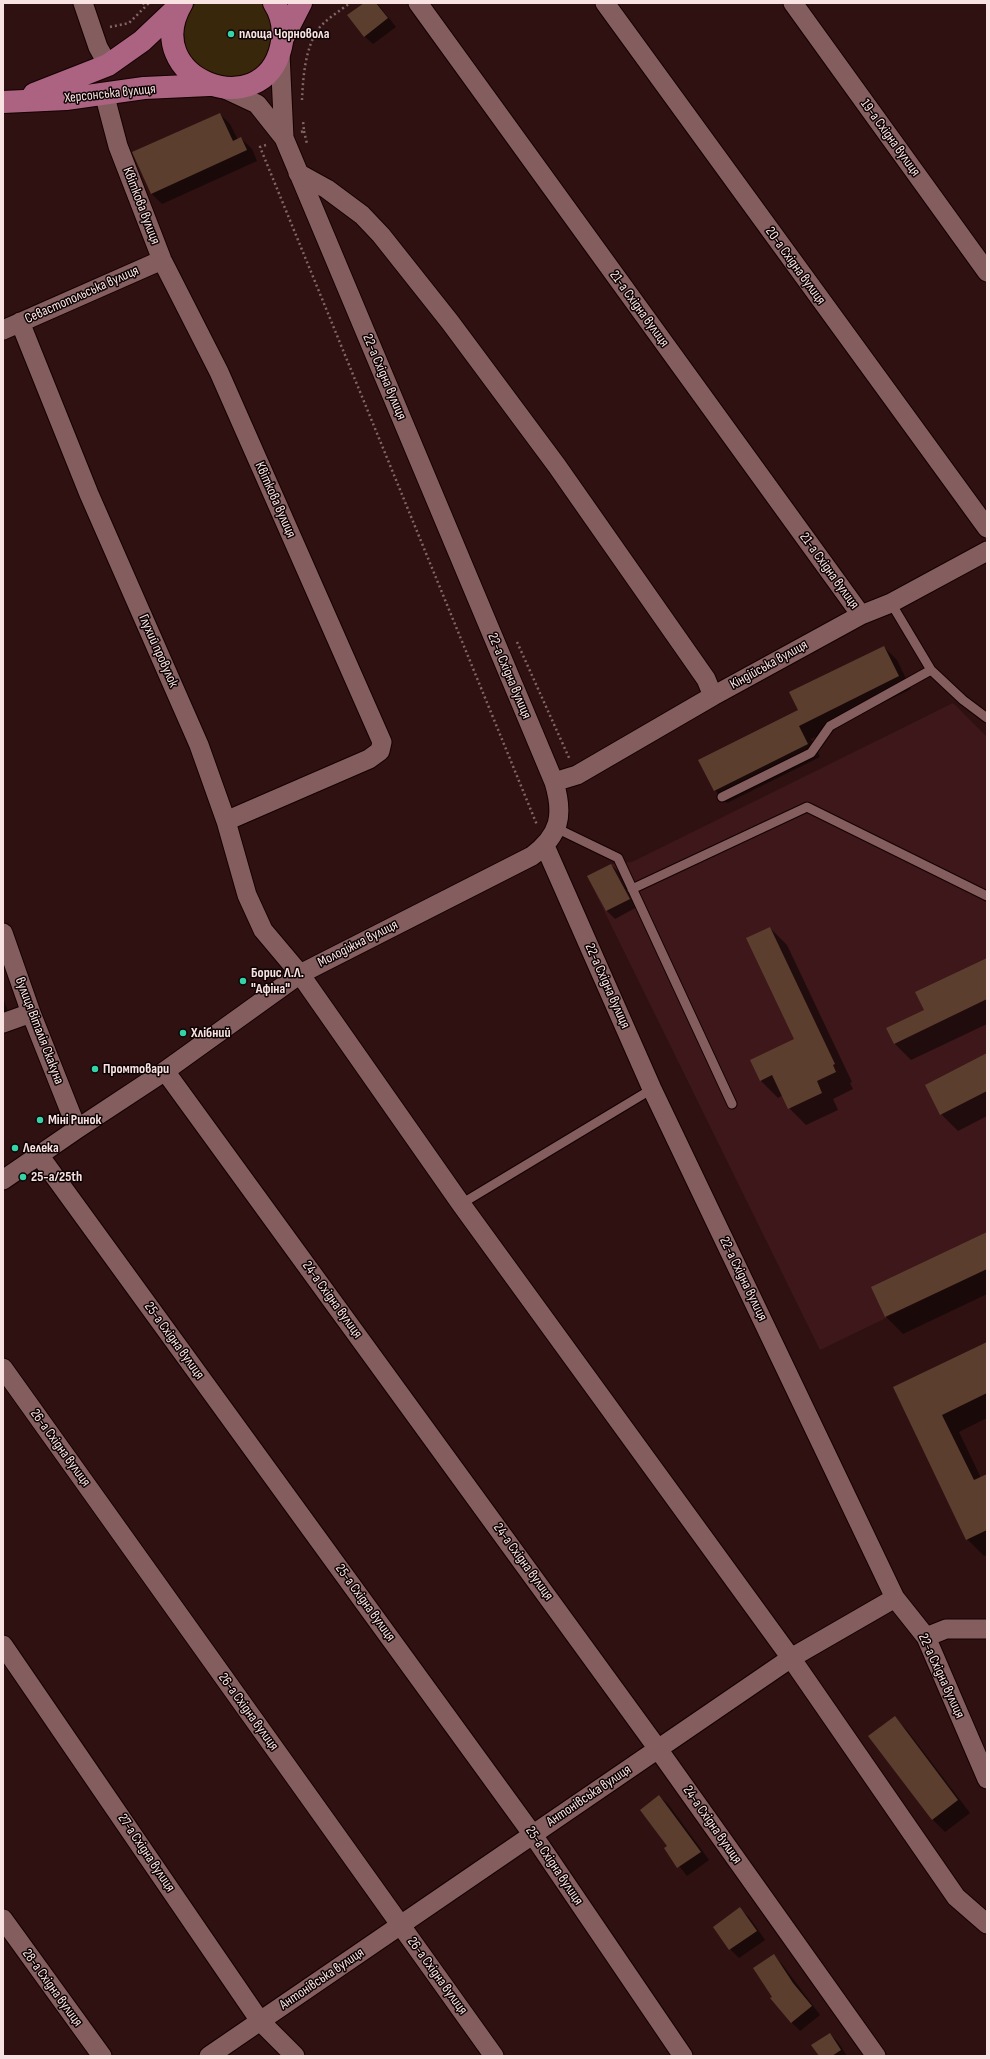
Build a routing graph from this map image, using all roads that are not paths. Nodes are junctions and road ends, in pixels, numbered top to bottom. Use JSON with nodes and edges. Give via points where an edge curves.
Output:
{"nodes":[{"id":1,"x":83,"y":3,"type":"edge"},
{"id":2,"x":274,"y":3,"type":"edge"},
{"id":3,"x":301,"y":3,"type":"edge"},
{"id":4,"x":418,"y":3,"type":"edge"},
{"id":5,"x":605,"y":3,"type":"edge"},
{"id":6,"x":793,"y":3,"type":"edge"},
{"id":7,"x":181,"y":4,"type":"edge"},
{"id":8,"x":282,"y":45,"type":"junction"},
{"id":9,"x":108,"y":65,"type":"junction"},
{"id":10,"x":217,"y":87,"type":"junction"},
{"id":11,"x":104,"y":93,"type":"junction"},
{"id":12,"x":7,"y":101,"type":"edge"},
{"id":13,"x":284,"y":138,"type":"junction"},
{"id":14,"x":298,"y":173,"type":"junction"},
{"id":15,"x":162,"y":260,"type":"junction"},
{"id":16,"x":987,"y":272,"type":"edge"},
{"id":17,"x":11,"y":326,"type":"edge"},
{"id":18,"x":987,"y":528,"type":"edge"},
{"id":19,"x":987,"y":551,"type":"edge"},
{"id":20,"x":891,"y":603,"type":"junction"},
{"id":21,"x":861,"y":615,"type":"junction"},
{"id":22,"x":932,"y":670,"type":"junction"},
{"id":23,"x":713,"y":696,"type":"junction"},
{"id":24,"x":987,"y":718,"type":"edge"},
{"id":25,"x":554,"y":782,"type":"junction"},
{"id":26,"x":722,"y":797,"type":"dead end"},
{"id":27,"x":226,"y":821,"type":"junction"},
{"id":28,"x":556,"y":828,"type":"junction"},
{"id":29,"x":545,"y":846,"type":"junction"},
{"id":30,"x":632,"y":889,"type":"junction"},
{"id":31,"x":987,"y":896,"type":"edge"},
{"id":32,"x":3,"y":933,"type":"edge"},
{"id":33,"x":300,"y":974,"type":"junction"},
{"id":34,"x":30,"y":1013,"type":"junction"},
{"id":35,"x":3,"y":1023,"type":"edge"},
{"id":36,"x":165,"y":1072,"type":"junction"},
{"id":37,"x":652,"y":1088,"type":"junction"},
{"id":38,"x":732,"y":1104,"type":"dead end"},
{"id":39,"x":77,"y":1129,"type":"junction"},
{"id":40,"x":39,"y":1155,"type":"junction"},
{"id":41,"x":3,"y":1180,"type":"edge"},
{"id":42,"x":461,"y":1204,"type":"junction"},
{"id":43,"x":3,"y":1368,"type":"edge"},
{"id":44,"x":895,"y":1598,"type":"junction"},
{"id":45,"x":987,"y":1629,"type":"edge"},
{"id":46,"x":926,"y":1637,"type":"junction"},
{"id":47,"x":3,"y":1645,"type":"edge"},
{"id":48,"x":791,"y":1658,"type":"junction"},
{"id":49,"x":658,"y":1749,"type":"junction"},
{"id":50,"x":987,"y":1779,"type":"edge"},
{"id":51,"x":533,"y":1835,"type":"junction"},
{"id":52,"x":3,"y":1919,"type":"edge"},
{"id":53,"x":987,"y":1924,"type":"edge"},
{"id":54,"x":400,"y":1925,"type":"junction"},
{"id":55,"x":260,"y":2021,"type":"junction"},
{"id":56,"x":102,"y":2056,"type":"edge"},
{"id":57,"x":209,"y":2056,"type":"edge"},
{"id":58,"x":295,"y":2056,"type":"edge"},
{"id":59,"x":494,"y":2056,"type":"edge"},
{"id":60,"x":683,"y":2056,"type":"edge"},
{"id":61,"x":876,"y":2056,"type":"edge"}],
"edges":[{"from":1,"to":9,"type":"street","via":[[98,47]]},
{"from":2,"to":8,"type":"main road","via":[[283,22]]},
{"from":3,"to":8,"type":"main road"},
{"from":4,"to":21,"type":"street","name":"21-а Східна вулиця"},
{"from":5,"to":18,"type":"street","name":"20-а Східна вулиця"},
{"from":6,"to":16,"type":"street","name":"19-а Східна вулиця"},
{"from":7,"to":9,"type":"main road","name":"Херсонська вулиця","via":[[142,41]]},
{"from":7,"to":10,"type":"main road","via":[[174,19],[172,35],[175,51],[191,74]]},
{"from":8,"to":10,"type":"main road","via":[[273,66],[264,76],[239,88]]},
{"from":8,"to":13,"type":"street"},
{"from":9,"to":12,"type":"main road","name":"Херсонська вулиця","via":[[62,84]]},
{"from":10,"to":11,"type":"main road","name":"Херсонська вулиця","via":[[144,88]]},
{"from":10,"to":13,"type":"street","via":[[257,104]]},
{"from":11,"to":12,"type":"main road","name":"Херсонська вулиця","via":[[66,99]]},
{"from":11,"to":15,"type":"street","name":"Квіткова вулиця","via":[[118,146]]},
{"from":13,"to":14,"type":"street","name":"22-а Східна вулиця"},
{"from":14,"to":23,"type":"street","via":[[327,189],[362,215],[386,241],[557,466],[706,679]]},
{"from":14,"to":25,"type":"street","name":"22-а Східна вулиця"},
{"from":15,"to":17,"type":"street","name":"Севастопольська вулиця"},
{"from":15,"to":27,"type":"street","name":"Квіткова вулиця","via":[[219,372],[382,742],[380,751],[369,759]]},
{"from":17,"to":27,"type":"street","name":"Глухий провулок","via":[[89,494],[199,746]]},
{"from":19,"to":20,"type":"street","name":"Кіндійська вулиця"},
{"from":20,"to":21,"type":"street","name":"Кіндійська вулиця"},
{"from":20,"to":22,"type":"lane"},
{"from":21,"to":23,"type":"street","name":"Кіндійська вулиця"},
{"from":22,"to":24,"type":"lane"},
{"from":22,"to":26,"type":"lane","via":[[830,726],[811,753]]},
{"from":23,"to":25,"type":"street","name":"Кіндійська вулиця","via":[[576,775]]},
{"from":25,"to":28,"type":"street","name":"22-а Східна вулиця","via":[[559,806]]},
{"from":27,"to":33,"type":"street","name":"Глухий провулок","via":[[255,915],[263,930]]},
{"from":28,"to":29,"type":"street","name":"22-а Східна вулиця"},
{"from":28,"to":30,"type":"lane","via":[[618,858]]},
{"from":29,"to":33,"type":"street","name":"Молодіжна вулиця","via":[[532,856]]},
{"from":29,"to":37,"type":"street","name":"22-а Східна вулиця"},
{"from":30,"to":31,"type":"lane","via":[[807,807]]},
{"from":30,"to":38,"type":"lane"},
{"from":32,"to":34,"type":"street","name":"вулиця Віталія Скакуна"},
{"from":33,"to":36,"type":"street","name":"Молодіжна вулиця"},
{"from":33,"to":42,"type":"street","name":"Глухий провулок"},
{"from":34,"to":35,"type":"street"},
{"from":34,"to":39,"type":"street","name":"вулиця Віталія Скакуна"},
{"from":36,"to":39,"type":"street","name":"Молодіжна вулиця"},
{"from":36,"to":49,"type":"street","name":"24-а Східна вулиця"},
{"from":37,"to":42,"type":"lane"},
{"from":37,"to":44,"type":"street","name":"22-а Східна вулиця"},
{"from":39,"to":40,"type":"street","name":"Молодіжна вулиця"},
{"from":40,"to":41,"type":"street","name":"Молодіжна вулиця"},
{"from":40,"to":51,"type":"street","name":"25-а Східна вулиця"},
{"from":42,"to":48,"type":"street","name":"Глухий провулок"},
{"from":43,"to":54,"type":"street","name":"26-а Східна вулиця"},
{"from":44,"to":46,"type":"street","name":"22-а Східна вулиця"},
{"from":44,"to":48,"type":"street","name":"Антонівська вулиця"},
{"from":45,"to":46,"type":"street","via":[[946,1629]]},
{"from":46,"to":50,"type":"street","name":"22-а Східна вулиця"},
{"from":47,"to":55,"type":"street","name":"27-а Східна вулиця"},
{"from":48,"to":49,"type":"street","name":"Антонівська вулиця"},
{"from":48,"to":53,"type":"street","name":"Глухий провулок","via":[[956,1897]]},
{"from":49,"to":51,"type":"street","name":"Антонівська вулиця"},
{"from":49,"to":61,"type":"street","name":"24-а Східна вулиця"},
{"from":51,"to":54,"type":"street","name":"Антонівська вулиця"},
{"from":51,"to":60,"type":"street","name":"25-а Східна вулиця"},
{"from":52,"to":56,"type":"street","name":"28-а Східна вулиця"},
{"from":54,"to":55,"type":"street","name":"Антонівська вулиця"},
{"from":54,"to":59,"type":"street","name":"26-а Східна вулиця"},
{"from":55,"to":57,"type":"street","name":"Антонівська вулиця"},
{"from":55,"to":58,"type":"street","name":"27-а Східна вулиця"}]}
